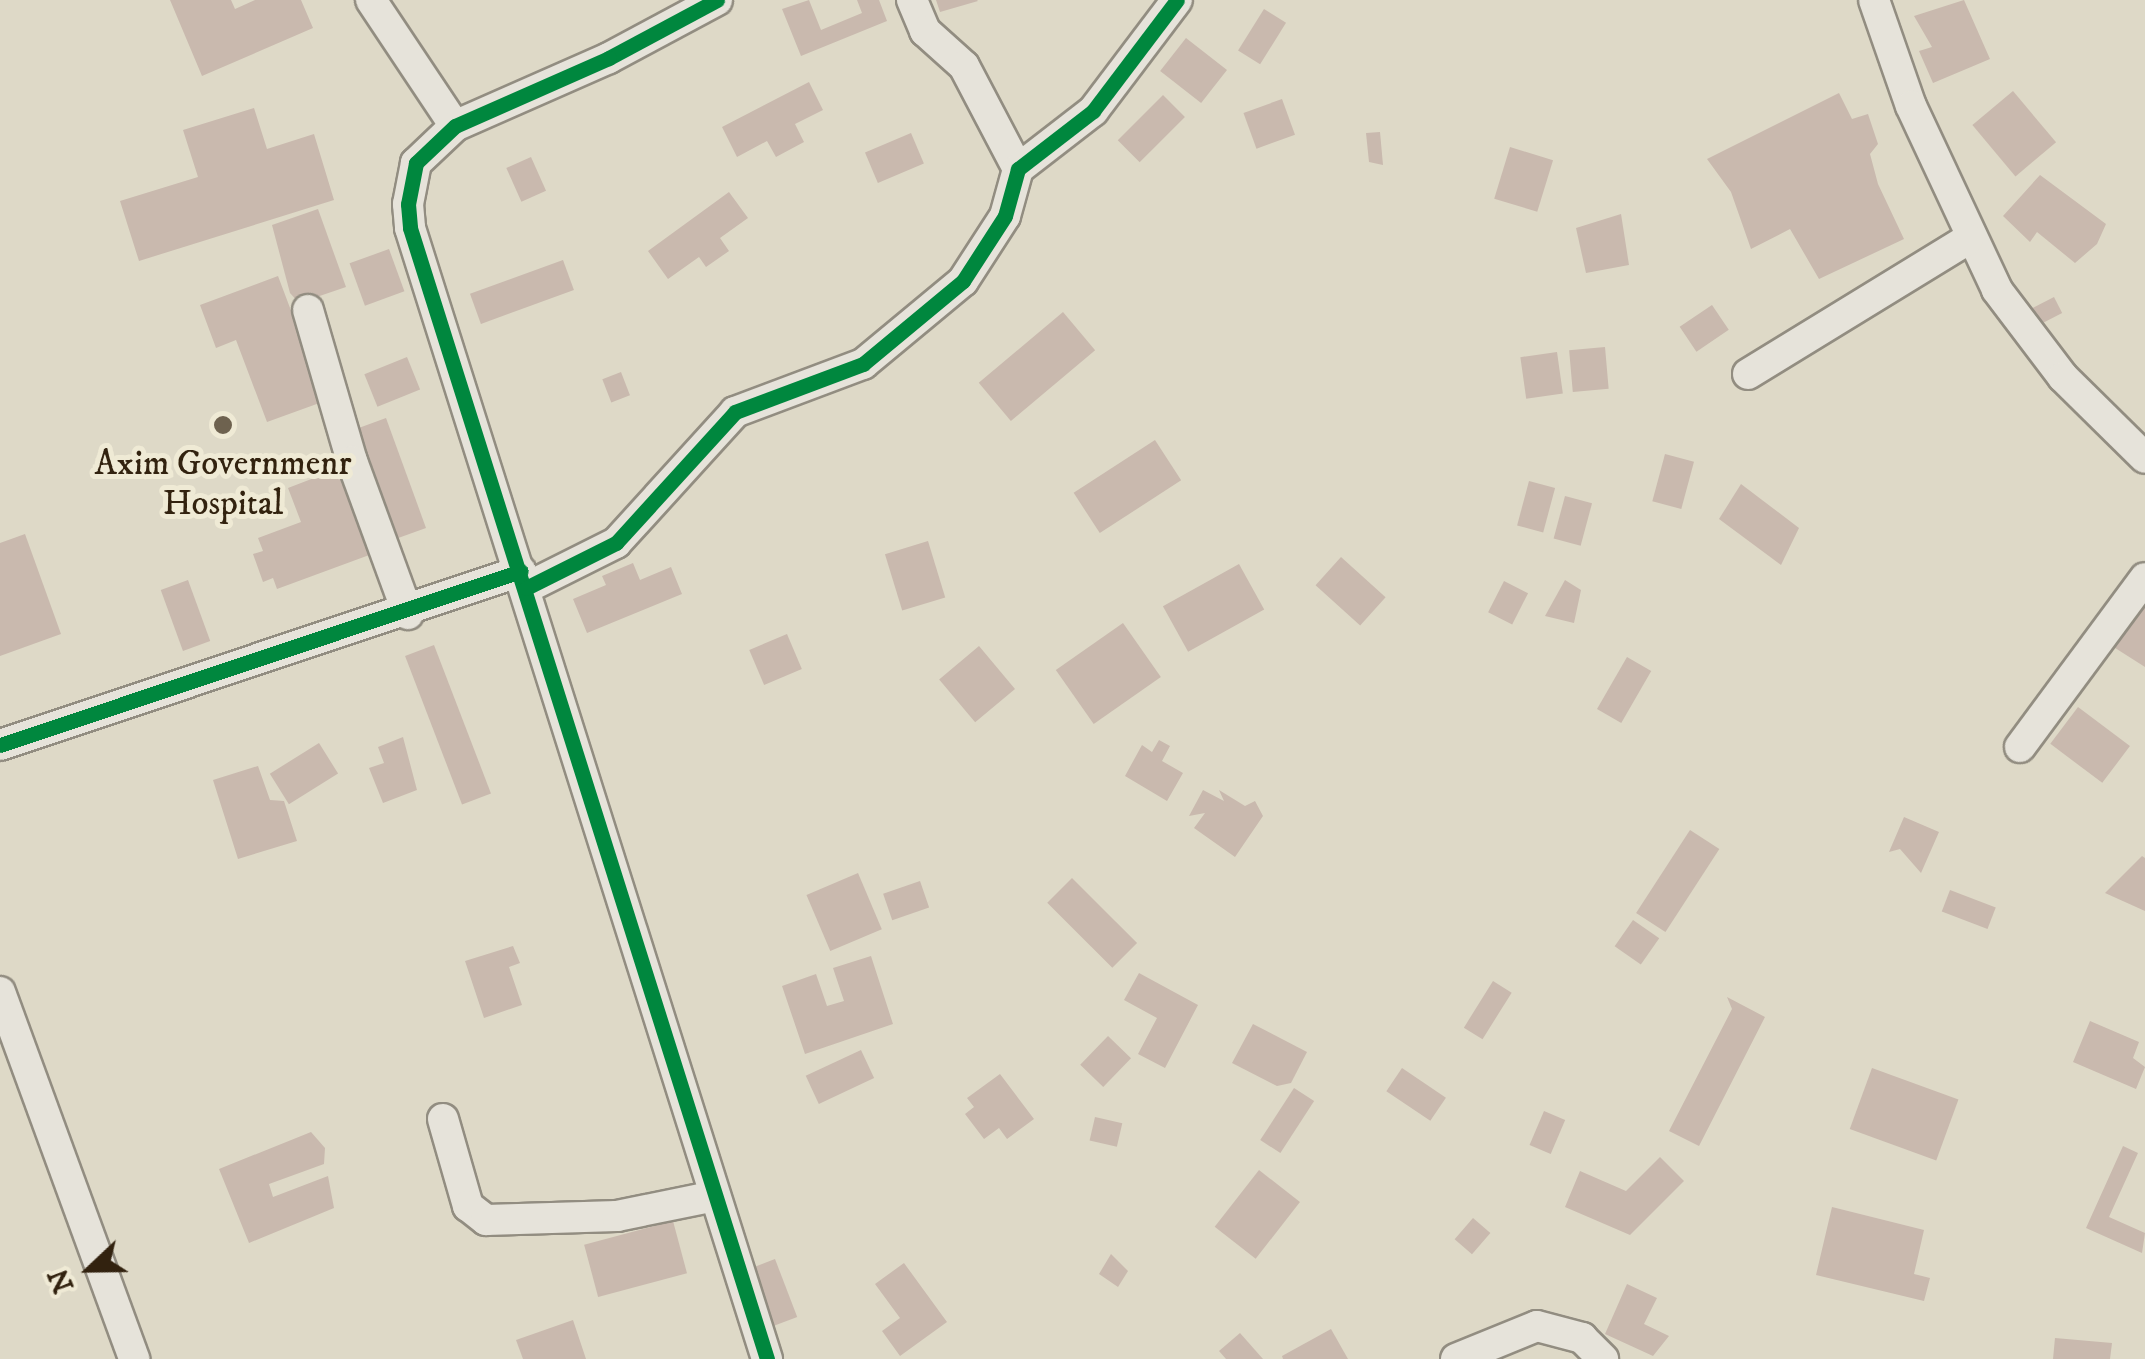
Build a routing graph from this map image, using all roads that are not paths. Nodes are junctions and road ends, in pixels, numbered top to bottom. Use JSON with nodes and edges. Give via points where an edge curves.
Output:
{"nodes":[{"id":1,"x":370,"y":0,"type":"edge"},
{"id":2,"x":717,"y":0,"type":"edge"},
{"id":3,"x":912,"y":0,"type":"edge"},
{"id":4,"x":1177,"y":0,"type":"edge"},
{"id":5,"x":1874,"y":0,"type":"edge"},
{"id":6,"x":455,"y":126,"type":"junction"},
{"id":7,"x":1018,"y":169,"type":"junction"},
{"id":8,"x":1968,"y":239,"type":"junction"},
{"id":9,"x":308,"y":310,"type":"dead end"},
{"id":10,"x":1748,"y":374,"type":"dead end"},
{"id":11,"x":2145,"y":458,"type":"edge"},
{"id":12,"x":2145,"y":578,"type":"edge"},
{"id":13,"x":524,"y":580,"type":"junction"},
{"id":14,"x":408,"y":614,"type":"junction"},
{"id":15,"x":0,"y":745,"type":"edge"},
{"id":16,"x":2020,"y":747,"type":"dead end"},
{"id":17,"x":0,"y":992,"type":"edge"},
{"id":18,"x":443,"y":1119,"type":"dead end"},
{"id":19,"x":715,"y":1196,"type":"junction"},
{"id":20,"x":134,"y":1359,"type":"edge"},
{"id":21,"x":767,"y":1359,"type":"edge"},
{"id":22,"x":1456,"y":1359,"type":"edge"},
{"id":23,"x":1603,"y":1359,"type":"edge"}],
"edges":[{"from":1,"to":6,"type":"street"},
{"from":2,"to":6,"type":"street","via":[[623,51]]},
{"from":3,"to":7,"type":"street","via":[[925,31],[964,66]]},
{"from":4,"to":7,"type":"street","via":[[1093,111]]},
{"from":5,"to":8,"type":"street","via":[[1910,106]]},
{"from":6,"to":13,"type":"street","via":[[416,164],[410,228]]},
{"from":7,"to":13,"type":"street","via":[[1005,216],[976,266],[880,353],[735,412],[616,543]]},
{"from":8,"to":10,"type":"street"},
{"from":8,"to":11,"type":"street","via":[[1997,290],[2063,376]]},
{"from":9,"to":14,"type":"street","via":[[352,461]]},
{"from":12,"to":16,"type":"street"},
{"from":13,"to":14,"type":"street"},
{"from":13,"to":19,"type":"street"},
{"from":14,"to":15,"type":"street"},
{"from":17,"to":20,"type":"street"},
{"from":18,"to":19,"type":"street","via":[[468,1206],[486,1220],[617,1216]]},
{"from":19,"to":21,"type":"street"},
{"from":22,"to":23,"type":"street","via":[[1538,1326],[1582,1338]]}]}
